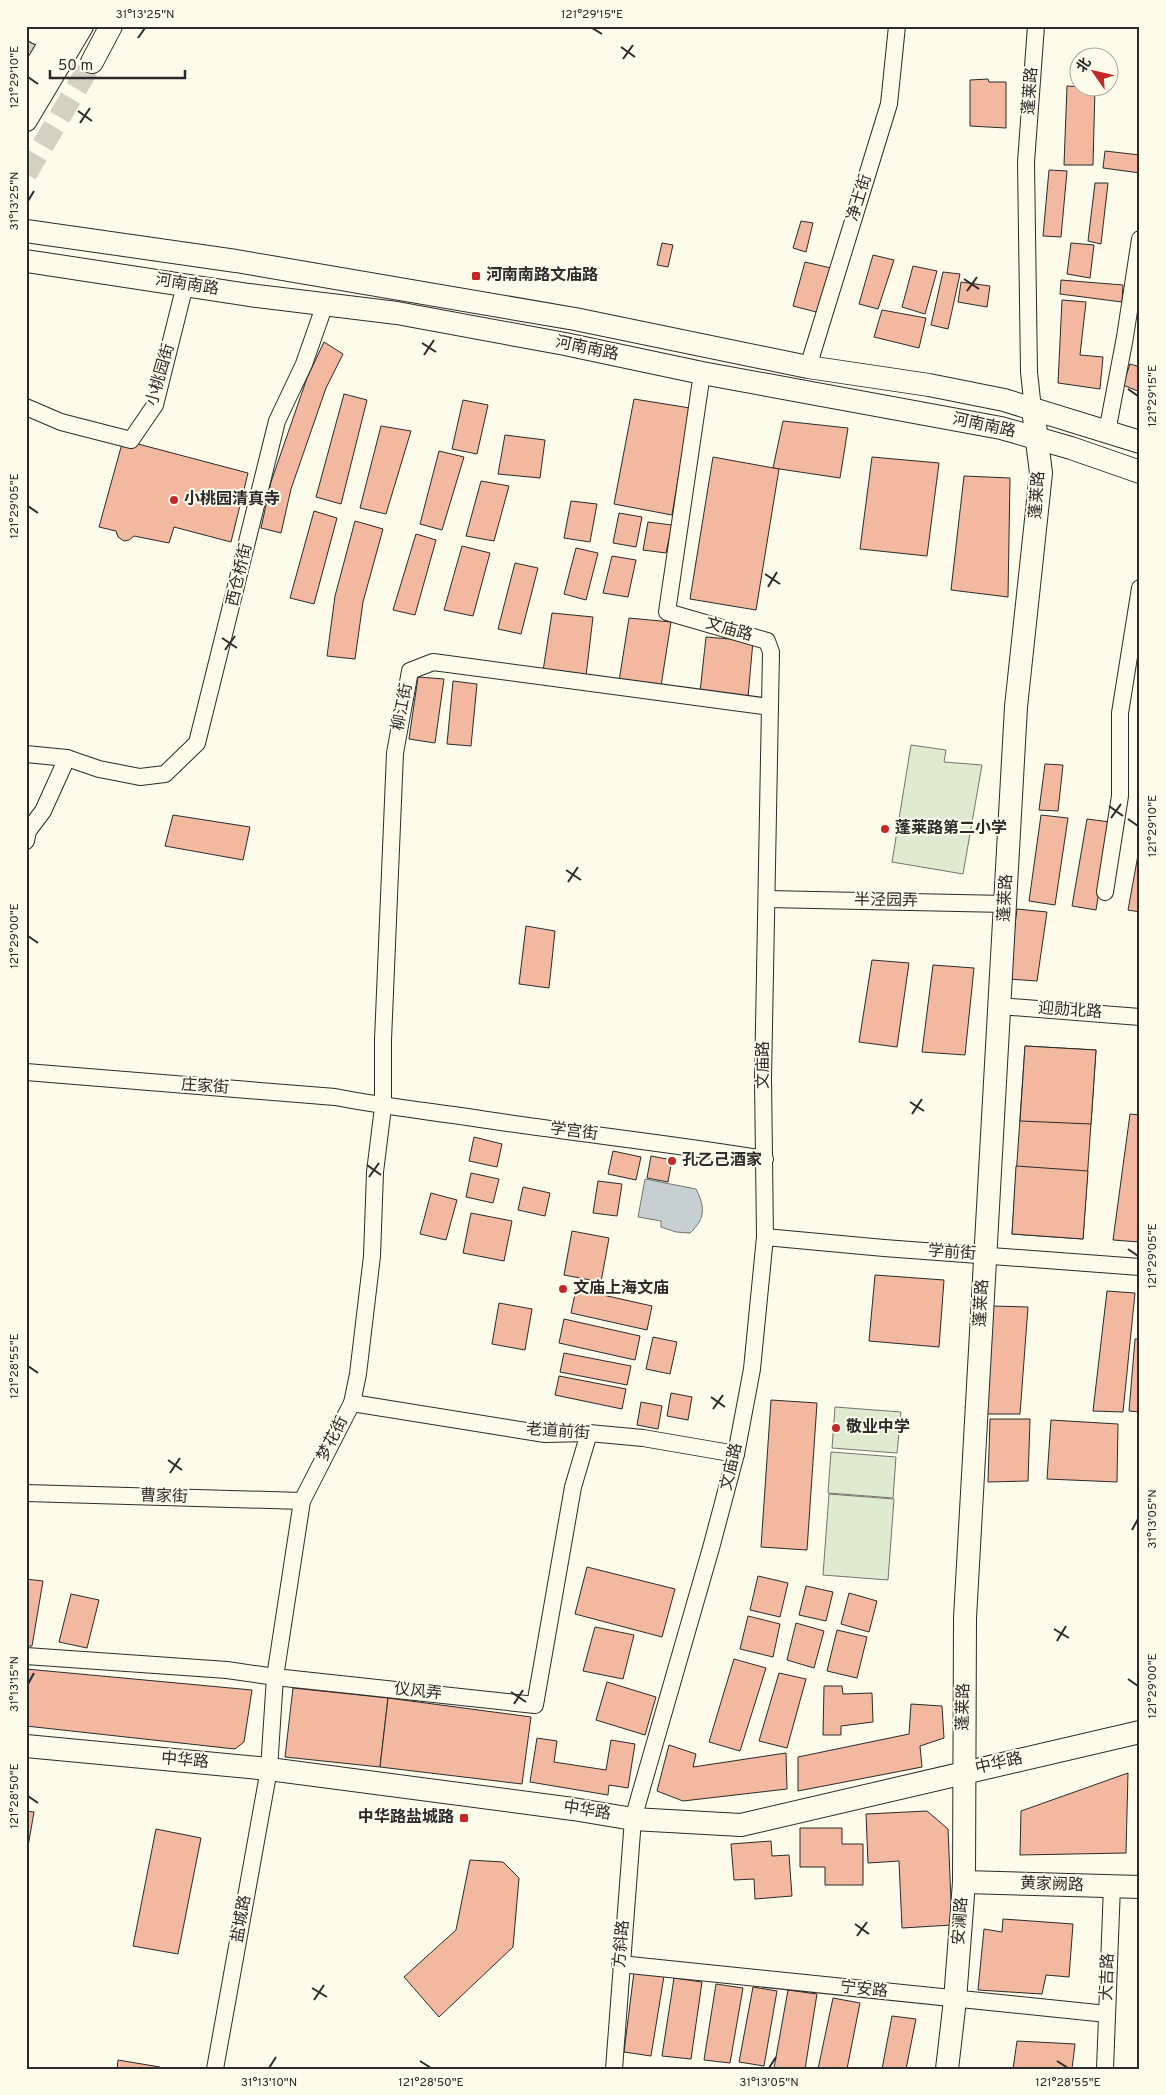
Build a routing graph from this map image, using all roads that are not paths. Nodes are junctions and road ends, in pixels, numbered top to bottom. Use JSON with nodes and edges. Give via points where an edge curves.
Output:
{"nodes":[{"id":1,"x":60,"y":26,"type":"edge"},
{"id":2,"x":82,"y":26,"type":"edge"},
{"id":3,"x":111,"y":26,"type":"edge"},
{"id":4,"x":897,"y":26,"type":"edge"},
{"id":5,"x":1036,"y":26,"type":"edge"},
{"id":6,"x":92,"y":62,"type":"tunnel mouth"},
{"id":7,"x":26,"y":83,"type":"edge"},
{"id":8,"x":26,"y":120,"type":"edge"},
{"id":9,"x":26,"y":231,"type":"edge"},
{"id":10,"x":1140,"y":239,"type":"edge"},
{"id":11,"x":26,"y":261,"type":"edge"},
{"id":12,"x":185,"y":285,"type":"junction"},
{"id":13,"x":325,"y":304,"type":"junction"},
{"id":14,"x":1134,"y":325,"type":"edge"},
{"id":15,"x":808,"y":367,"type":"junction"},
{"id":16,"x":702,"y":373,"type":"junction"},
{"id":17,"x":26,"y":407,"type":"edge"},
{"id":18,"x":1033,"y":409,"type":"junction"},
{"id":19,"x":1106,"y":432,"type":"junction"},
{"id":20,"x":1037,"y":438,"type":"junction"},
{"id":21,"x":1140,"y":442,"type":"edge"},
{"id":22,"x":1140,"y":472,"type":"edge"},
{"id":23,"x":1140,"y":588,"type":"edge"},
{"id":24,"x":770,"y":707,"type":"junction"},
{"id":25,"x":26,"y":754,"type":"edge"},
{"id":26,"x":67,"y":758,"type":"junction"},
{"id":27,"x":26,"y":841,"type":"edge"},
{"id":28,"x":1104,"y":892,"type":"dead end"},
{"id":29,"x":767,"y":899,"type":"junction"},
{"id":30,"x":1006,"y":904,"type":"junction"},
{"id":31,"x":999,"y":1006,"type":"junction"},
{"id":32,"x":1140,"y":1017,"type":"edge"},
{"id":33,"x":26,"y":1072,"type":"edge"},
{"id":34,"x":383,"y":1107,"type":"junction"},
{"id":35,"x":765,"y":1159,"type":"junction"},
{"id":36,"x":765,"y":1236,"type":"junction"},
{"id":37,"x":985,"y":1255,"type":"junction"},
{"id":38,"x":1140,"y":1267,"type":"edge"},
{"id":39,"x":352,"y":1403,"type":"junction"},
{"id":40,"x":589,"y":1434,"type":"junction"},
{"id":41,"x":736,"y":1454,"type":"junction"},
{"id":42,"x":26,"y":1493,"type":"edge"},
{"id":43,"x":302,"y":1502,"type":"junction"},
{"id":44,"x":26,"y":1656,"type":"edge"},
{"id":45,"x":275,"y":1677,"type":"junction"},
{"id":46,"x":1140,"y":1732,"type":"edge"},
{"id":47,"x":26,"y":1746,"type":"edge"},
{"id":48,"x":269,"y":1769,"type":"junction"},
{"id":49,"x":964,"y":1772,"type":"junction"},
{"id":50,"x":632,"y":1819,"type":"junction"},
{"id":51,"x":964,"y":1882,"type":"junction"},
{"id":52,"x":1112,"y":1886,"type":"junction"},
{"id":53,"x":1140,"y":1887,"type":"edge"},
{"id":54,"x":620,"y":1964,"type":"junction"},
{"id":55,"x":955,"y":2000,"type":"junction"},
{"id":56,"x":1107,"y":2014,"type":"junction"},
{"id":57,"x":215,"y":2069,"type":"edge"},
{"id":58,"x":614,"y":2069,"type":"edge"},
{"id":59,"x":947,"y":2069,"type":"edge"},
{"id":60,"x":1105,"y":2069,"type":"edge"}],
"edges":[{"from":1,"to":7,"type":"street"},
{"from":2,"to":8,"type":"street"},
{"from":3,"to":6,"type":"street"},
{"from":4,"to":15,"type":"street","name":"净土街","via":[[889,104]]},
{"from":5,"to":18,"type":"street","name":"蓬莱路","via":[[1026,162],[1029,372]]},
{"from":9,"to":15,"type":"street","name":"河南南路","via":[[236,261],[576,319]]},
{"from":10,"to":14,"type":"street"},
{"from":11,"to":12,"type":"street","name":"河南南路"},
{"from":12,"to":13,"type":"street","name":"河南南路"},
{"from":12,"to":17,"type":"street","name":"小桃园街","via":[[155,405],[131,440],[61,422]]},
{"from":13,"to":16,"type":"street","name":"河南南路","via":[[397,313]]},
{"from":13,"to":26,"type":"street","name":"西仓桥街","via":[[304,364],[277,421],[197,742],[166,774],[140,777],[99,769]]},
{"from":14,"to":19,"type":"street"},
{"from":15,"to":18,"type":"street","name":"河南南路","via":[[929,385]]},
{"from":16,"to":20,"type":"street","name":"河南南路","via":[[992,426]]},
{"from":16,"to":24,"type":"street","name":"文庙路","via":[[667,612],[767,641],[771,652]]},
{"from":18,"to":19,"type":"street","name":"河南南路"},
{"from":18,"to":20,"type":"street","name":"蓬莱路"},
{"from":19,"to":21,"type":"street","name":"河南南路"},
{"from":20,"to":22,"type":"street","name":"河南南路"},
{"from":20,"to":30,"type":"street","name":"蓬莱路","via":[[1041,472],[1016,707]]},
{"from":23,"to":28,"type":"street","via":[[1120,713],[1120,796]]},
{"from":24,"to":29,"type":"street","name":"文庙路"},
{"from":24,"to":34,"type":"street","name":"柳江街","via":[[433,662],[410,671],[394,753]]},
{"from":25,"to":26,"type":"street","name":"西仓桥街"},
{"from":26,"to":27,"type":"street"},
{"from":29,"to":30,"type":"street","name":"半泾园弄"},
{"from":29,"to":35,"type":"street","name":"文庙路","via":[[763,1079]]},
{"from":30,"to":31,"type":"street","name":"蓬莱路"},
{"from":31,"to":32,"type":"street","name":"迎勋北路"},
{"from":31,"to":37,"type":"street","name":"蓬莱路"},
{"from":33,"to":34,"type":"street","name":"庄家街","via":[[335,1097]]},
{"from":34,"to":35,"type":"street","name":"学宫街","via":[[696,1147]]},
{"from":34,"to":39,"type":"street","name":"梦花街","via":[[375,1172],[372,1256]]},
{"from":35,"to":36,"type":"street","name":"文庙路"},
{"from":36,"to":37,"type":"street","name":"学前街"},
{"from":36,"to":41,"type":"street","name":"文庙路","via":[[752,1369]]},
{"from":37,"to":38,"type":"street","name":"学前街"},
{"from":37,"to":49,"type":"street","name":"蓬莱路","via":[[965,1618]]},
{"from":39,"to":40,"type":"street","name":"老道前街","via":[[545,1434]]},
{"from":39,"to":43,"type":"street","name":"梦花街"},
{"from":40,"to":41,"type":"street","name":"老道前街","via":[[643,1438]]},
{"from":40,"to":45,"type":"street","name":"仪风弄","via":[[573,1487],[535,1704]]},
{"from":41,"to":50,"type":"street","name":"文庙路","via":[[712,1548]]},
{"from":42,"to":43,"type":"street","name":"曹家街"},
{"from":43,"to":45,"type":"street","name":"梦花街"},
{"from":44,"to":45,"type":"street","name":"仪风弄","via":[[227,1670]]},
{"from":45,"to":48,"type":"street","name":"梦花街"},
{"from":46,"to":49,"type":"street","name":"中华路"},
{"from":47,"to":48,"type":"street","name":"中华路"},
{"from":48,"to":50,"type":"street","name":"中华路"},
{"from":48,"to":57,"type":"street","name":"盐城路"},
{"from":49,"to":50,"type":"street","name":"中华路","via":[[742,1825]]},
{"from":49,"to":51,"type":"street","name":"安澜路"},
{"from":50,"to":54,"type":"street","name":"方斜路"},
{"from":51,"to":52,"type":"street","name":"黄家阙路"},
{"from":51,"to":55,"type":"street","name":"安澜路"},
{"from":52,"to":53,"type":"street","name":"黄家阙路"},
{"from":52,"to":56,"type":"street","name":"大吉路"},
{"from":54,"to":55,"type":"street","name":"宁安路"},
{"from":54,"to":58,"type":"street","name":"方斜路"},
{"from":55,"to":56,"type":"street","name":"宁安路"},
{"from":55,"to":59,"type":"street","name":"安澜路"},
{"from":56,"to":60,"type":"street","name":"大吉路"}]}
